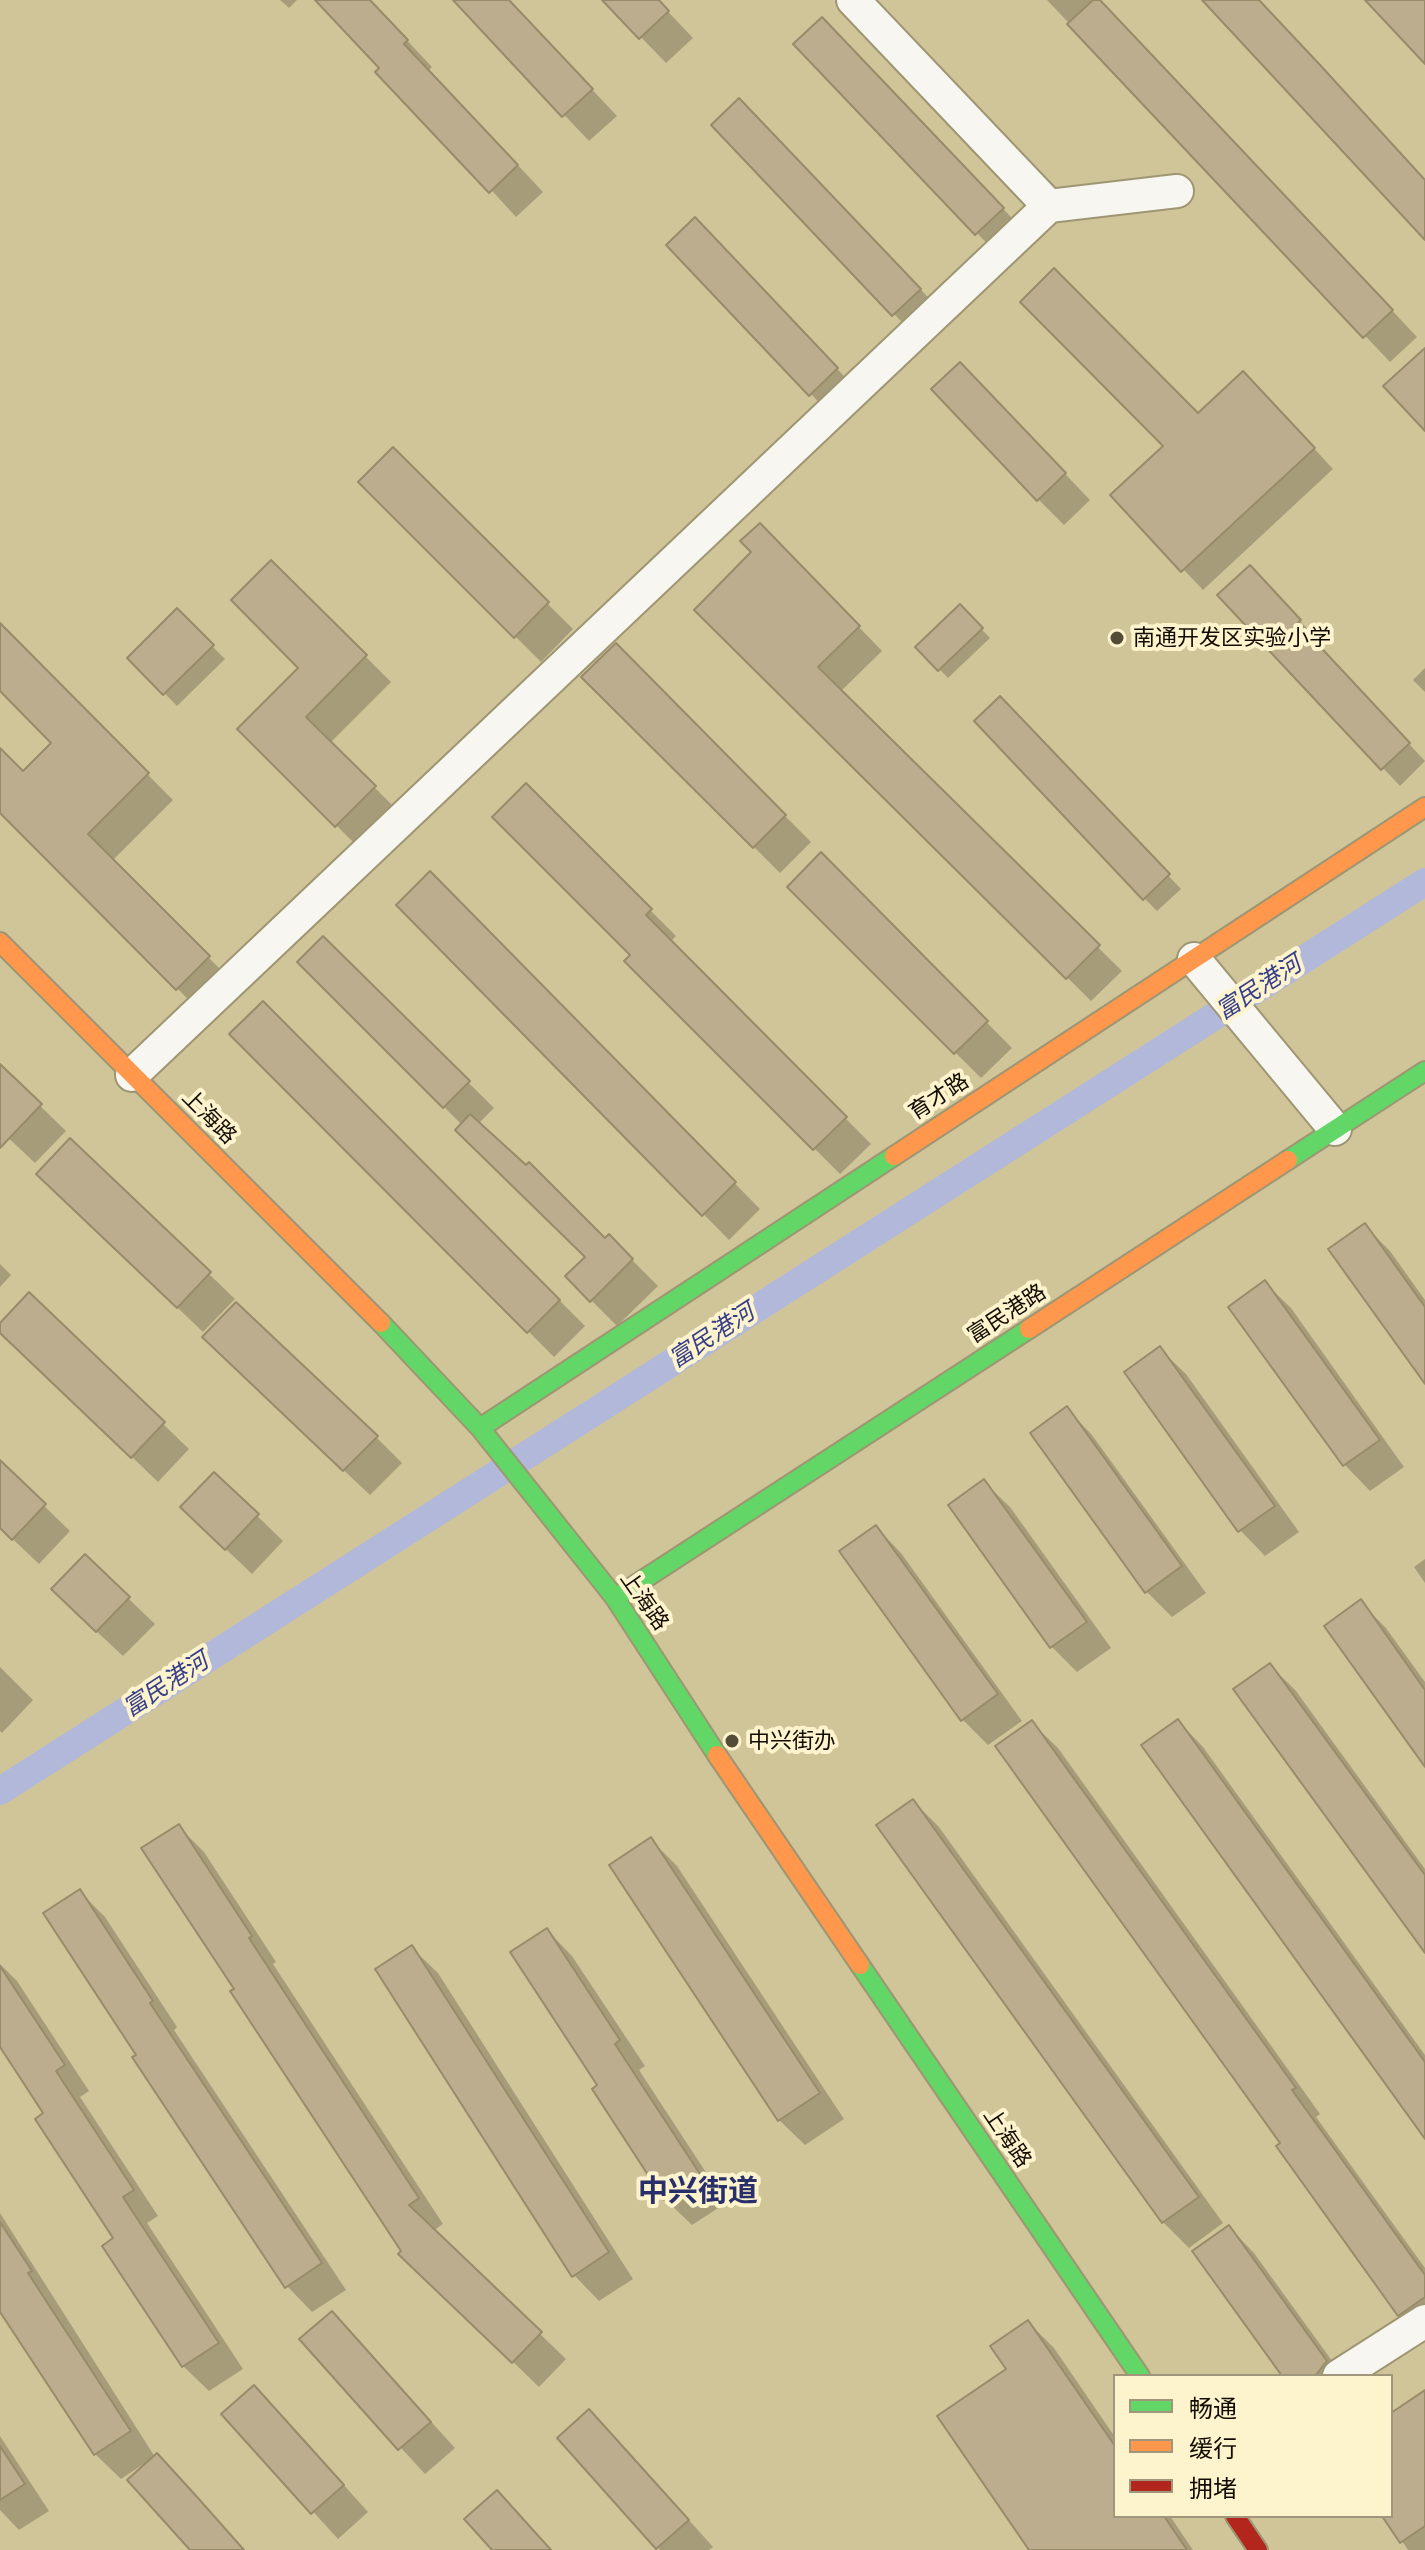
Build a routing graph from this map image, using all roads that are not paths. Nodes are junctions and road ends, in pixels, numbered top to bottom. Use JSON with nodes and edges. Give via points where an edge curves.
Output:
{"nodes":[{"id":1,"x":853,"y":0,"type":"edge"},
{"id":2,"x":1177,"y":191,"type":"dead end"},
{"id":3,"x":1049,"y":206,"type":"junction"},
{"id":4,"x":1425,"y":807,"type":"edge"},
{"id":5,"x":0,"y":942,"type":"edge"},
{"id":6,"x":1194,"y":960,"type":"junction"},
{"id":7,"x":1425,"y":1071,"type":"edge"},
{"id":8,"x":132,"y":1075,"type":"junction"},
{"id":9,"x":1335,"y":1129,"type":"junction"},
{"id":10,"x":481,"y":1429,"type":"junction"},
{"id":11,"x":615,"y":1598,"type":"junction"},
{"id":12,"x":1425,"y":2321,"type":"edge"},
{"id":13,"x":1139,"y":2374,"type":"edge"},
{"id":14,"x":1342,"y":2374,"type":"edge"},
{"id":15,"x":1236,"y":2518,"type":"edge"},
{"id":16,"x":1258,"y":2550,"type":"edge"}],
"edges":[{"from":1,"to":3,"type":"street"},
{"from":2,"to":3,"type":"street"},
{"from":3,"to":8,"type":"street"},
{"from":4,"to":6,"type":"street","name":"育才路"},
{"from":5,"to":8,"type":"street","name":"上海路"},
{"from":6,"to":9,"type":"street"},
{"from":6,"to":10,"type":"street","name":"育才路"},
{"from":7,"to":9,"type":"street","name":"富民港路"},
{"from":8,"to":10,"type":"street","name":"上海路"},
{"from":9,"to":11,"type":"street","name":"富民港路"},
{"from":10,"to":11,"type":"street","name":"上海路"},
{"from":11,"to":13,"type":"street","name":"上海路"},
{"from":12,"to":14,"type":"street"},
{"from":15,"to":16,"type":"street"}]}
